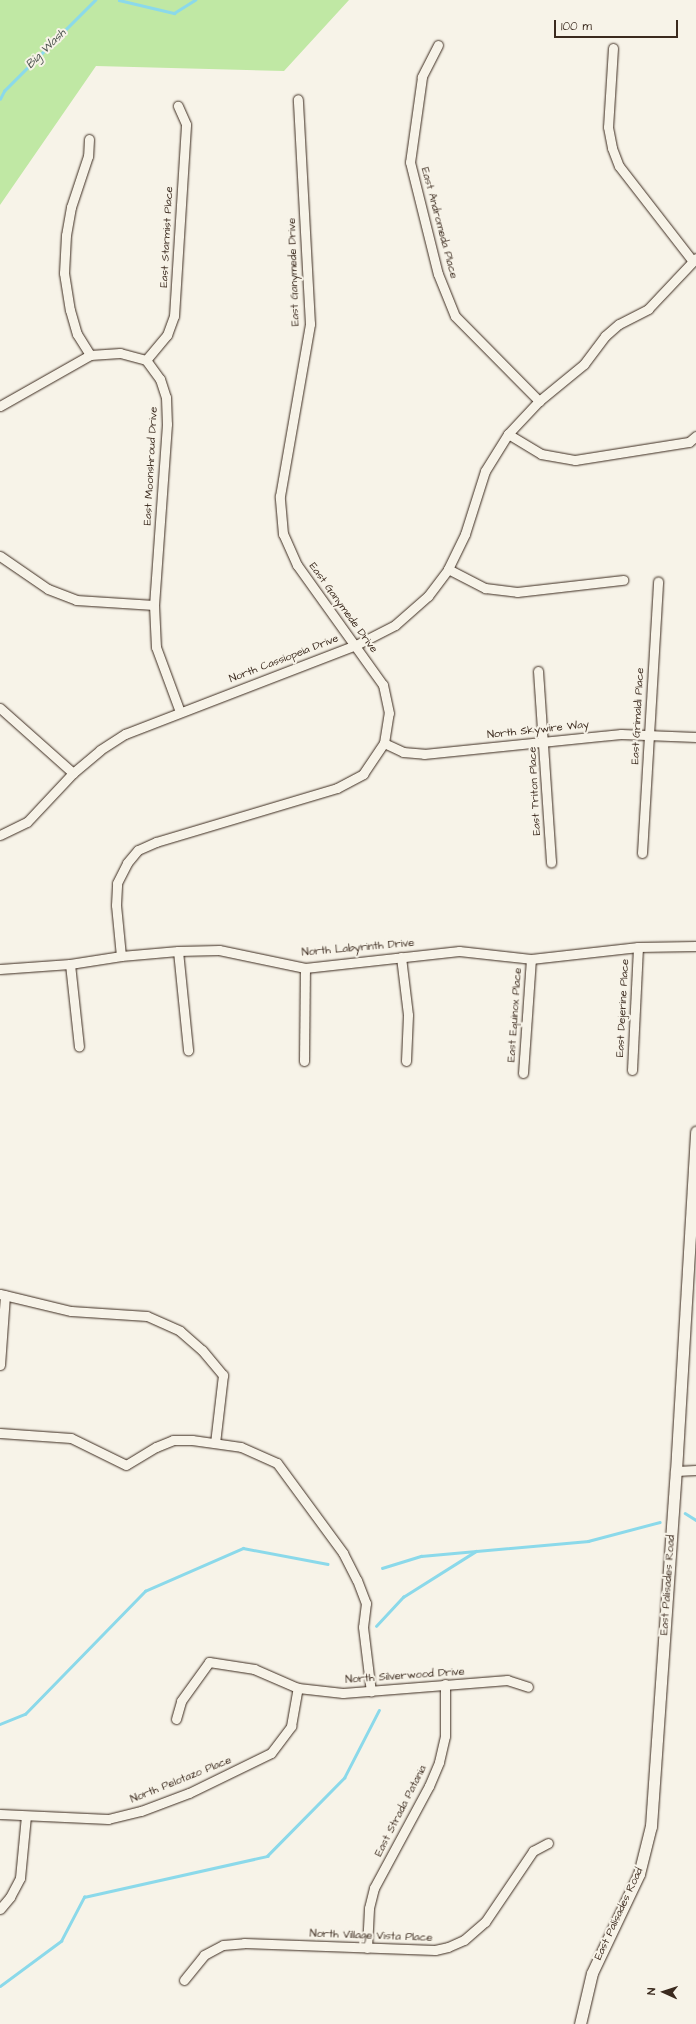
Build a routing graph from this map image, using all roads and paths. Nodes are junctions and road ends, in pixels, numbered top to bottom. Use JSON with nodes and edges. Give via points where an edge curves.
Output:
{"nodes":[{"id":1,"x":438,"y":45,"type":"dead end"},
{"id":2,"x":613,"y":48,"type":"dead end"},
{"id":3,"x":298,"y":99,"type":"dead end"},
{"id":4,"x":178,"y":106,"type":"dead end"},
{"id":5,"x":89,"y":139,"type":"dead end"},
{"id":6,"x":694,"y":259,"type":"edge"},
{"id":7,"x":90,"y":355,"type":"junction"},
{"id":8,"x":146,"y":360,"type":"junction"},
{"id":9,"x":539,"y":401,"type":"junction"},
{"id":10,"x":0,"y":406,"type":"edge"},
{"id":11,"x":508,"y":434,"type":"junction"},
{"id":12,"x":696,"y":436,"type":"edge"},
{"id":13,"x":0,"y":556,"type":"edge"},
{"id":14,"x":448,"y":569,"type":"junction"},
{"id":15,"x":623,"y":580,"type":"dead end"},
{"id":16,"x":658,"y":581,"type":"dead end"},
{"id":17,"x":154,"y":605,"type":"junction"},
{"id":18,"x":356,"y":645,"type":"junction"},
{"id":19,"x":538,"y":671,"type":"dead end"},
{"id":20,"x":0,"y":708,"type":"edge"},
{"id":21,"x":180,"y":712,"type":"junction"},
{"id":22,"x":649,"y":735,"type":"junction"},
{"id":23,"x":696,"y":737,"type":"edge"},
{"id":24,"x":544,"y":742,"type":"junction"},
{"id":25,"x":384,"y":743,"type":"junction"},
{"id":26,"x":73,"y":773,"type":"junction"},
{"id":27,"x":0,"y":835,"type":"edge"},
{"id":28,"x":642,"y":853,"type":"dead end"},
{"id":29,"x":551,"y":863,"type":"dead end"},
{"id":30,"x":696,"y":946,"type":"edge"},
{"id":31,"x":638,"y":947,"type":"junction"},
{"id":32,"x":178,"y":952,"type":"junction"},
{"id":33,"x":122,"y":956,"type":"junction"},
{"id":34,"x":401,"y":957,"type":"junction"},
{"id":35,"x":530,"y":959,"type":"junction"},
{"id":36,"x":70,"y":964,"type":"junction"},
{"id":37,"x":305,"y":968,"type":"junction"},
{"id":38,"x":0,"y":969,"type":"edge"},
{"id":39,"x":79,"y":1047,"type":"dead end"},
{"id":40,"x":188,"y":1050,"type":"dead end"},
{"id":41,"x":304,"y":1061,"type":"dead end"},
{"id":42,"x":406,"y":1061,"type":"dead end"},
{"id":43,"x":632,"y":1070,"type":"dead end"},
{"id":44,"x":523,"y":1073,"type":"dead end"},
{"id":45,"x":696,"y":1132,"type":"edge"},
{"id":46,"x":2,"y":1294,"type":"edge"},
{"id":47,"x":0,"y":1365,"type":"edge"},
{"id":48,"x":0,"y":1433,"type":"edge"},
{"id":49,"x":215,"y":1442,"type":"junction"},
{"id":50,"x":696,"y":1470,"type":"edge"},
{"id":51,"x":676,"y":1471,"type":"junction"},
{"id":52,"x":445,"y":1684,"type":"junction"},
{"id":53,"x":528,"y":1687,"type":"dead end"},
{"id":54,"x":298,"y":1688,"type":"junction"},
{"id":55,"x":371,"y":1692,"type":"junction"},
{"id":56,"x":176,"y":1719,"type":"dead end"},
{"id":57,"x":0,"y":1814,"type":"edge"},
{"id":58,"x":26,"y":1816,"type":"junction"},
{"id":59,"x":548,"y":1843,"type":"dead end"},
{"id":60,"x":0,"y":1909,"type":"edge"},
{"id":61,"x":367,"y":1948,"type":"junction"},
{"id":62,"x":184,"y":1980,"type":"dead end"},
{"id":63,"x":580,"y":2024,"type":"edge"}],
"edges":[{"from":1,"to":9,"type":"street","name":"East Andromeda Place","via":[[422,77],[410,162],[438,274],[455,316]]},
{"from":2,"to":6,"type":"street","via":[[608,127],[612,148],[619,166]]},
{"from":3,"to":18,"type":"street","name":"East Ganymede Drive","via":[[310,324],[280,496],[283,534],[297,565]]},
{"from":4,"to":8,"type":"street","name":"East Starmist Place","via":[[186,124],[174,316],[167,335]]},
{"from":5,"to":7,"type":"street","via":[[88,156],[71,207],[66,235],[64,273],[77,334]]},
{"from":6,"to":9,"type":"street","name":"North Cassiopeia Drive","via":[[648,309],[614,328],[584,364]]},
{"from":7,"to":8,"type":"street","via":[[120,352]]},
{"from":7,"to":10,"type":"street"},
{"from":8,"to":17,"type":"street","name":"East Moonshroud Drive","via":[[160,379],[166,397],[167,417]]},
{"from":9,"to":11,"type":"street","name":"North Cassiopeia Drive"},
{"from":11,"to":12,"type":"street","via":[[541,454],[575,460],[689,442]]},
{"from":11,"to":14,"type":"street","name":"North Cassiopeia Drive","via":[[485,472],[466,534]]},
{"from":13,"to":17,"type":"street","via":[[48,589],[76,600]]},
{"from":14,"to":15,"type":"street","via":[[485,588],[517,592]]},
{"from":14,"to":18,"type":"street","name":"North Cassiopeia Drive","via":[[428,596],[395,625]]},
{"from":16,"to":22,"type":"street","name":"East Grimaldi Place"},
{"from":17,"to":21,"type":"street","name":"East Moonshroud Drive","via":[[156,647]]},
{"from":18,"to":21,"type":"street","name":"North Cassiopeia Drive"},
{"from":18,"to":25,"type":"street","name":"East Ganymede Drive","via":[[383,685],[389,713]]},
{"from":19,"to":24,"type":"street","name":"East Triton Place"},
{"from":20,"to":26,"type":"street"},
{"from":21,"to":26,"type":"street","name":"North Cassiopeia Drive","via":[[125,734],[100,750]]},
{"from":22,"to":23,"type":"street","name":"North Skywire Way"},
{"from":22,"to":24,"type":"street","name":"North Skywire Way","via":[[621,734]]},
{"from":22,"to":28,"type":"street","name":"East Grimaldi Place"},
{"from":24,"to":25,"type":"street","name":"North Skywire Way","via":[[424,754],[403,752]]},
{"from":24,"to":29,"type":"street","name":"East Triton Place"},
{"from":25,"to":33,"type":"street","name":"East Ganymede Drive","via":[[362,774],[337,788],[156,842],[138,850],[127,863],[117,883],[116,905]]},
{"from":26,"to":27,"type":"street","name":"North Cassiopeia Drive","via":[[27,822]]},
{"from":30,"to":31,"type":"street","name":"North Labyrinth Drive"},
{"from":31,"to":35,"type":"street","name":"North Labyrinth Drive"},
{"from":31,"to":43,"type":"street","name":"East Dejerine Place"},
{"from":32,"to":33,"type":"street","name":"North Labyrinth Drive"},
{"from":32,"to":37,"type":"street","name":"North Labyrinth Drive","via":[[219,950]]},
{"from":32,"to":40,"type":"street"},
{"from":33,"to":36,"type":"street","name":"North Labyrinth Drive"},
{"from":34,"to":35,"type":"street","name":"North Labyrinth Drive","via":[[459,951]]},
{"from":34,"to":37,"type":"street","name":"North Labyrinth Drive"},
{"from":34,"to":42,"type":"street","via":[[408,1015]]},
{"from":35,"to":44,"type":"street","name":"East Equinox Place"},
{"from":36,"to":38,"type":"street","name":"North Labyrinth Drive"},
{"from":36,"to":39,"type":"street"},
{"from":37,"to":41,"type":"street"},
{"from":45,"to":51,"type":"street","name":"East Palisades Road"},
{"from":46,"to":47,"type":"street"},
{"from":46,"to":49,"type":"street","via":[[71,1311],[147,1316],[180,1331],[202,1350],[223,1374]]},
{"from":48,"to":49,"type":"street","via":[[71,1438],[126,1465],[156,1446],[173,1440]]},
{"from":49,"to":55,"type":"street","via":[[252,1450],[276,1463],[343,1553],[366,1603],[363,1627]]},
{"from":50,"to":51,"type":"street"},
{"from":51,"to":63,"type":"street","name":"East Palisades Road","via":[[650,1835],[636,1880],[592,1973]]},
{"from":52,"to":53,"type":"street","name":"North Silverwood Drive","via":[[507,1680]]},
{"from":52,"to":55,"type":"street","name":"North Silverwood Drive"},
{"from":52,"to":61,"type":"street","name":"East Strada Patania","via":[[445,1736],[439,1762],[429,1786],[374,1888],[369,1908]]},
{"from":54,"to":55,"type":"street","name":"North Silverwood Drive","via":[[343,1693]]},
{"from":54,"to":56,"type":"street","name":"North Silverwood Drive","via":[[254,1669],[209,1662],[181,1701]]},
{"from":54,"to":58,"type":"street","name":"North Pelotazo Place","via":[[291,1726],[271,1753],[258,1761],[189,1792],[108,1819]]},
{"from":57,"to":58,"type":"street","name":"North Pelotazo Place"},
{"from":58,"to":60,"type":"street","via":[[20,1878]]},
{"from":59,"to":61,"type":"street","name":"North Village Vista Place","via":[[533,1851],[485,1922],[464,1940],[435,1950]]},
{"from":61,"to":62,"type":"street","name":"North Village Vista Place","via":[[244,1943],[223,1945],[204,1955]]}]}
